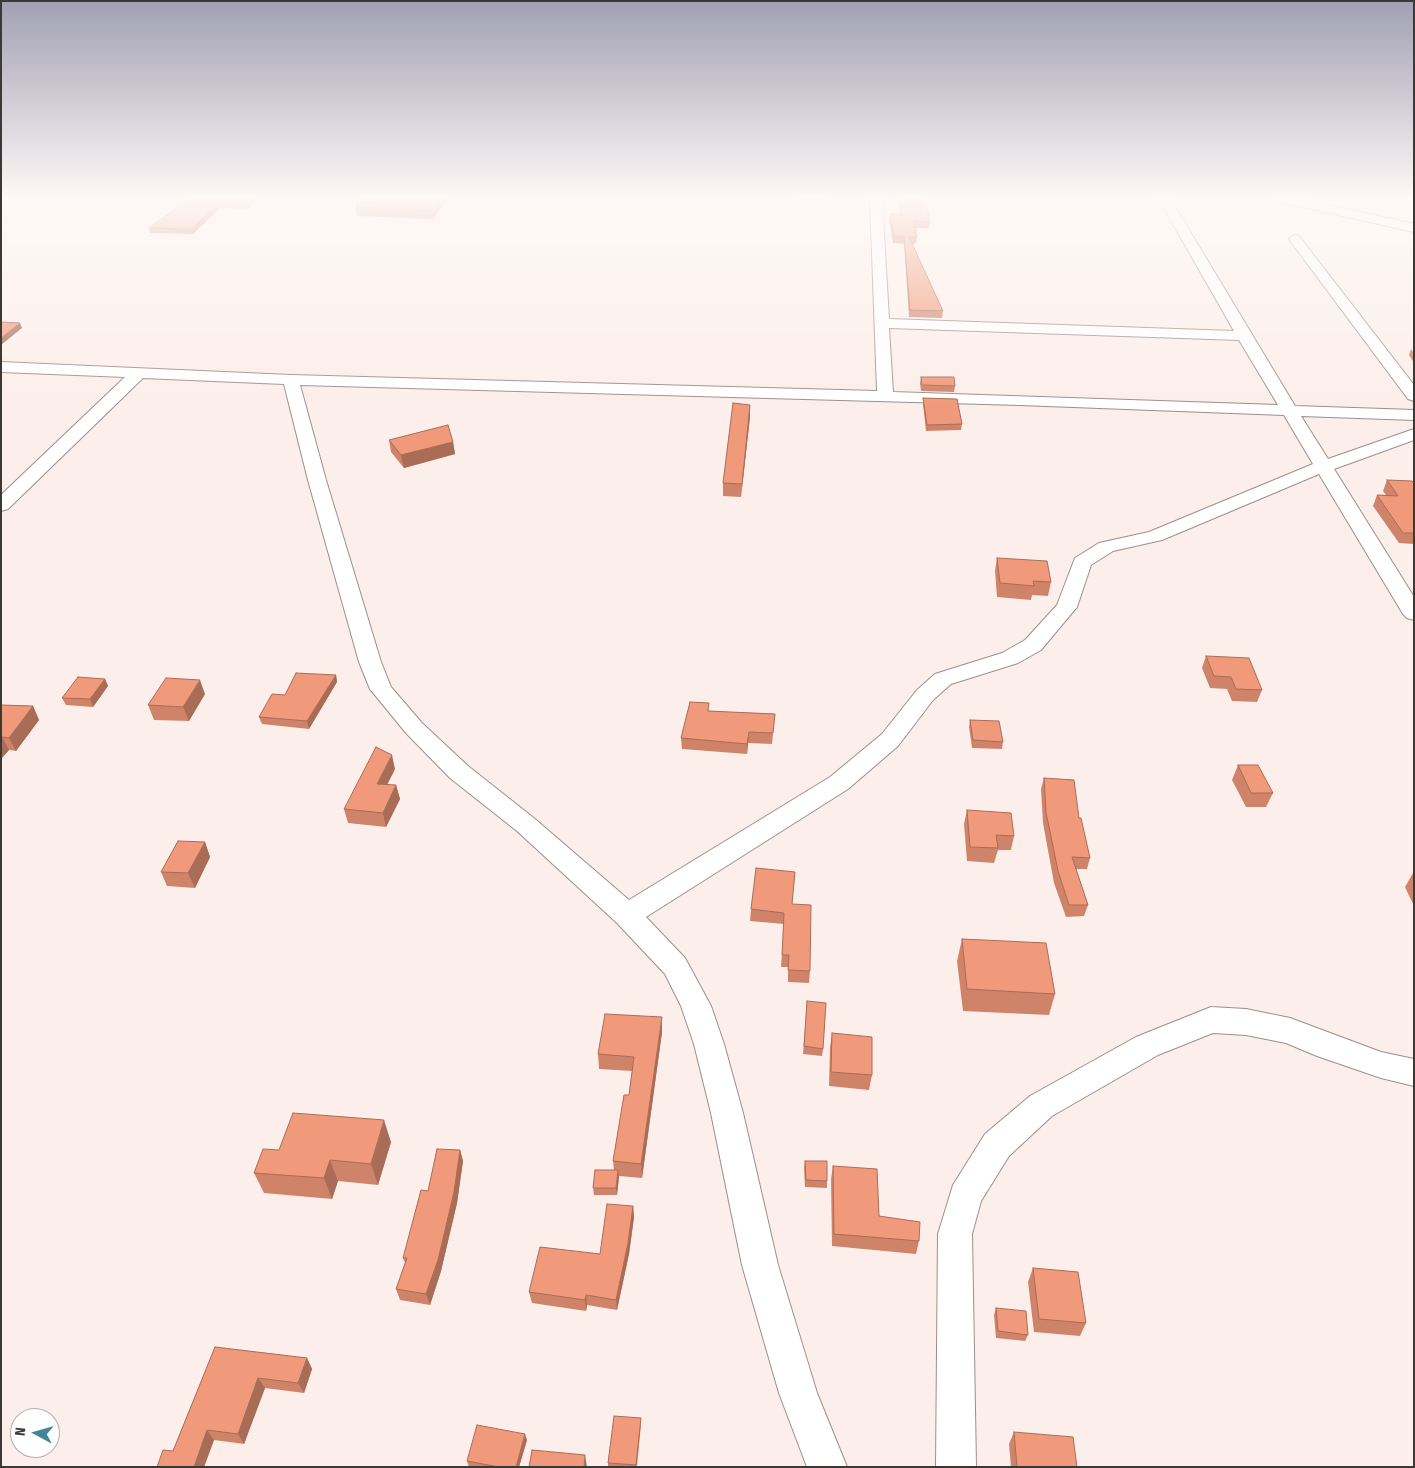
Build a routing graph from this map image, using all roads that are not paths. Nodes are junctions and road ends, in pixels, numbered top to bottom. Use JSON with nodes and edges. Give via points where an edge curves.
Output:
{"nodes":[{"id":1,"x":879,"y":267,"type":"edge"},
{"id":2,"x":1204,"y":267,"type":"edge"},
{"id":3,"x":1316,"y":267,"type":"edge"},
{"id":4,"x":882,"y":323,"type":"junction"},
{"id":5,"x":1244,"y":336,"type":"junction"},
{"id":6,"x":1,"y":367,"type":"edge"},
{"id":7,"x":139,"y":373,"type":"junction"},
{"id":8,"x":291,"y":380,"type":"junction"},
{"id":9,"x":886,"y":396,"type":"junction"},
{"id":10,"x":1414,"y":396,"type":"edge"},
{"id":11,"x":1289,"y":410,"type":"junction"},
{"id":12,"x":1414,"y":415,"type":"edge"},
{"id":13,"x":1414,"y":434,"type":"edge"},
{"id":14,"x":1323,"y":467,"type":"junction"},
{"id":15,"x":1,"y":505,"type":"edge"},
{"id":16,"x":1414,"y":614,"type":"edge"},
{"id":17,"x":627,"y":915,"type":"junction"},
{"id":18,"x":1414,"y":1073,"type":"edge"},
{"id":19,"x":827,"y":1467,"type":"edge"},
{"id":20,"x":956,"y":1467,"type":"edge"}],
"edges":[{"from":1,"to":4,"type":"street"},
{"from":2,"to":5,"type":"street"},
{"from":3,"to":10,"type":"street"},
{"from":4,"to":5,"type":"street"},
{"from":4,"to":9,"type":"street"},
{"from":5,"to":11,"type":"street"},
{"from":6,"to":7,"type":"street"},
{"from":7,"to":8,"type":"street"},
{"from":7,"to":15,"type":"street"},
{"from":8,"to":9,"type":"street"},
{"from":8,"to":17,"type":"street","via":[[367,653],[381,688],[414,728],[459,772],[526,825]]},
{"from":9,"to":11,"type":"street"},
{"from":11,"to":12,"type":"street"},
{"from":11,"to":14,"type":"street"},
{"from":13,"to":14,"type":"street"},
{"from":14,"to":16,"type":"street"},
{"from":14,"to":17,"type":"street","via":[[1155,536],[1106,547],[1082,562],[1067,607],[1033,645],[1010,658],[944,679],[925,695],[890,740],[839,783]]},
{"from":17,"to":19,"type":"street","via":[[675,966],[696,1006],[727,1113],[760,1265],[798,1393]]},
{"from":18,"to":20,"type":"street","via":[[1381,1065],[1290,1031],[1246,1022],[1211,1020],[1147,1046],[1041,1106],[997,1145],[964,1196],[955,1234]]}]}
